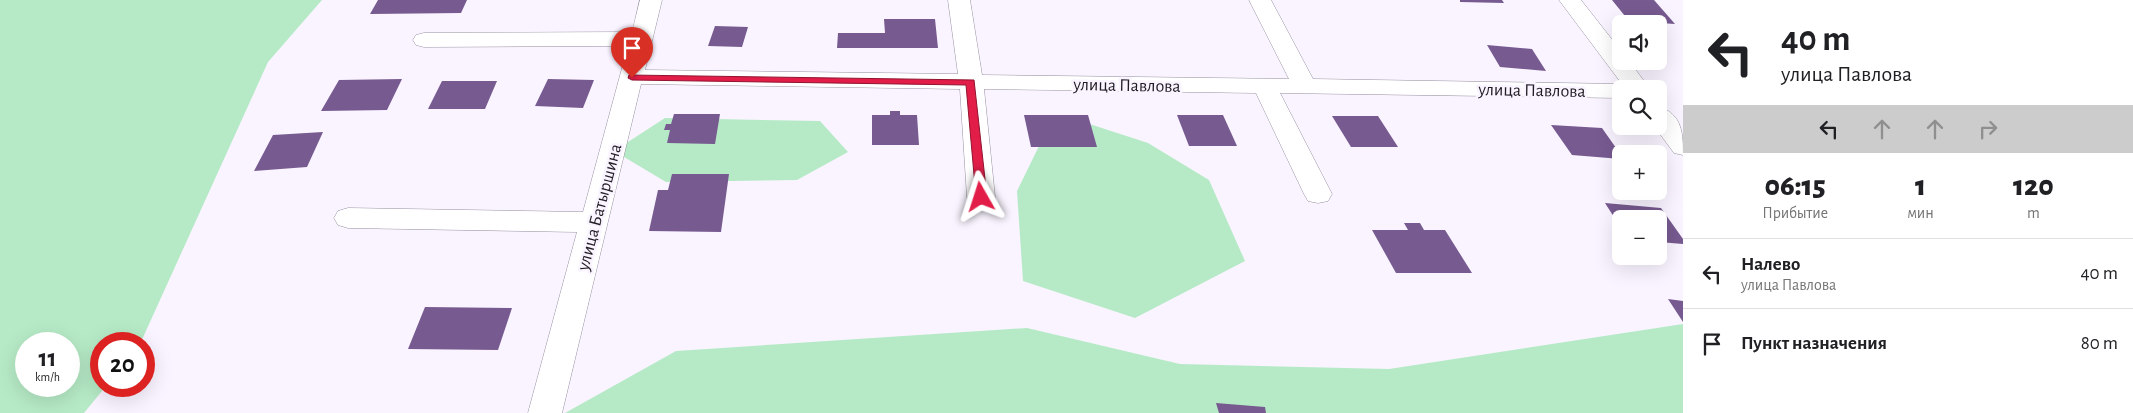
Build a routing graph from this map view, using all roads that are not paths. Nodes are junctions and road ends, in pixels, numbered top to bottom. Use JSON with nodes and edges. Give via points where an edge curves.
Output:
{"nodes":[{"id":1,"x":651,"y":0,"type":"edge"},
{"id":2,"x":959,"y":0,"type":"edge"},
{"id":3,"x":1260,"y":0,"type":"edge"},
{"id":4,"x":1570,"y":0,"type":"edge"},
{"id":5,"x":641,"y":39,"type":"junction"},
{"id":6,"x":424,"y":40,"type":"dead end"},
{"id":7,"x":632,"y":78,"type":"junction"},
{"id":8,"x":1631,"y":80,"type":"edge"},
{"id":9,"x":970,"y":82,"type":"junction"},
{"id":10,"x":1264,"y":86,"type":"junction"},
{"id":11,"x":1305,"y":87,"type":"junction"},
{"id":12,"x":1612,"y":92,"type":"edge"},
{"id":13,"x":1667,"y":126,"type":"edge"},
{"id":14,"x":1683,"y":147,"type":"edge"},
{"id":15,"x":1318,"y":194,"type":"dead end"},
{"id":16,"x":981,"y":197,"type":"dead end"},
{"id":17,"x":348,"y":218,"type":"dead end"},
{"id":18,"x":595,"y":222,"type":"junction"},
{"id":19,"x":545,"y":413,"type":"edge"}],
"edges":[{"from":1,"to":5,"type":"street","name":"улица Батыршина"},
{"from":2,"to":9,"type":"street"},
{"from":3,"to":11,"type":"street"},
{"from":4,"to":8,"type":"street"},
{"from":5,"to":6,"type":"street"},
{"from":5,"to":7,"type":"street","name":"улица Батыршина"},
{"from":7,"to":9,"type":"street","name":"улица Павлова"},
{"from":7,"to":18,"type":"street","name":"улица Батыршина"},
{"from":9,"to":10,"type":"street","name":"улица Павлова"},
{"from":9,"to":16,"type":"street"},
{"from":10,"to":11,"type":"street","name":"улица Павлова"},
{"from":10,"to":15,"type":"street"},
{"from":11,"to":12,"type":"street","name":"улица Павлова"},
{"from":13,"to":14,"type":"street"},
{"from":17,"to":18,"type":"street"},
{"from":18,"to":19,"type":"street","name":"улица Батыршина"}]}
